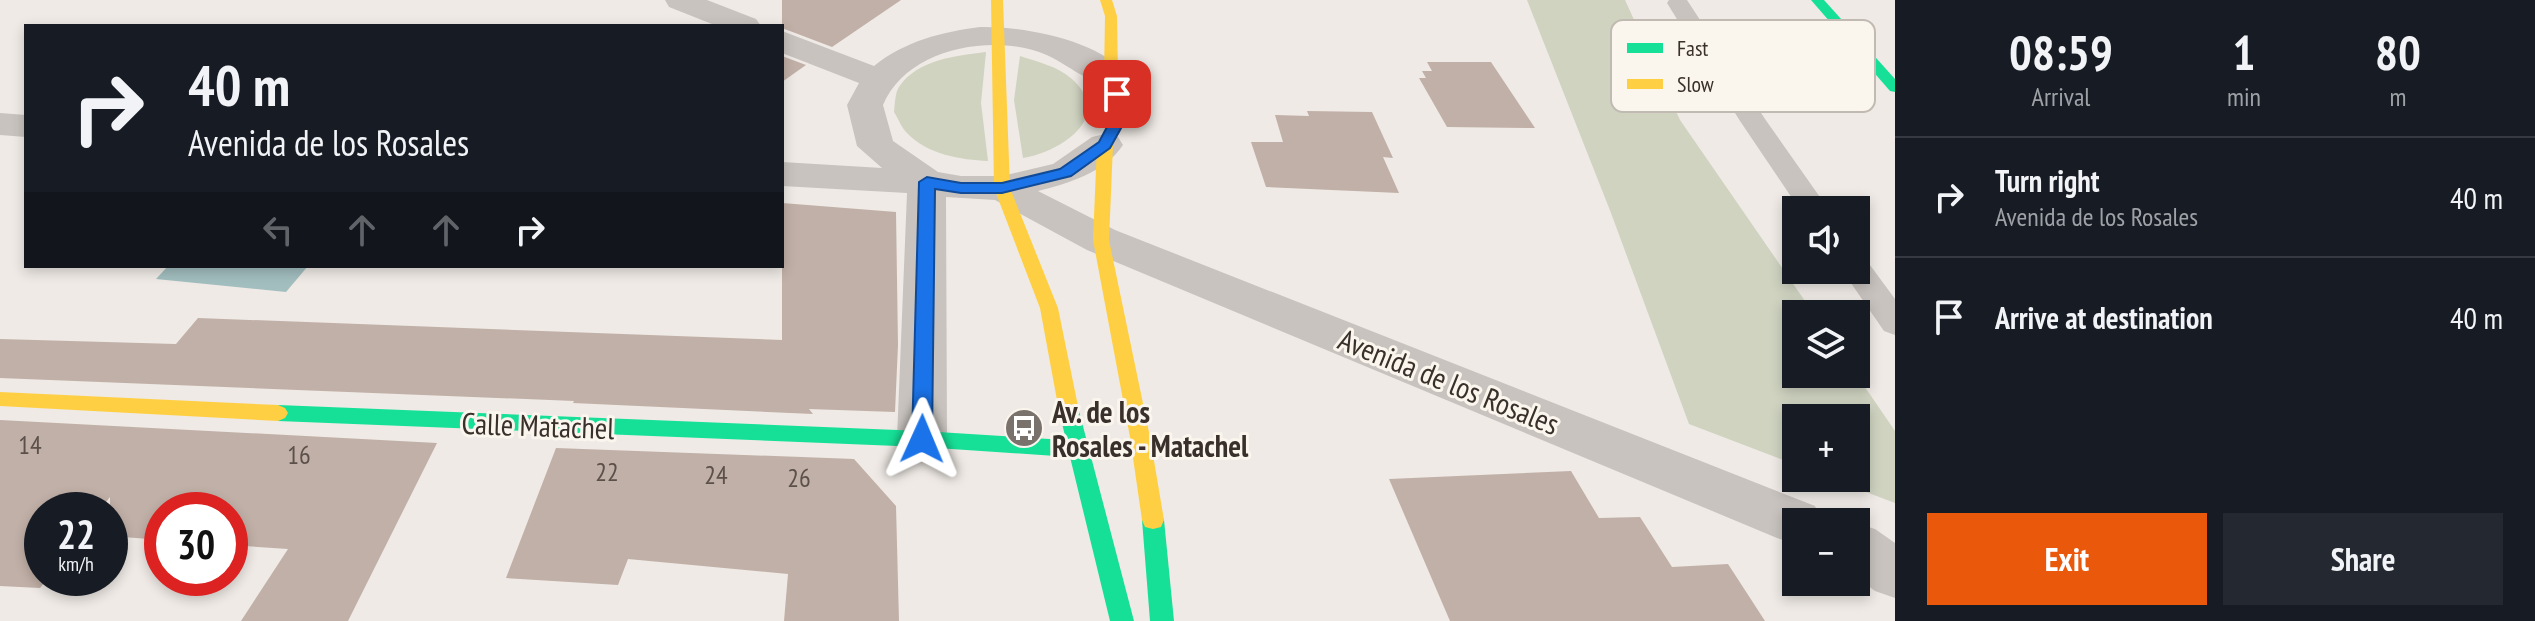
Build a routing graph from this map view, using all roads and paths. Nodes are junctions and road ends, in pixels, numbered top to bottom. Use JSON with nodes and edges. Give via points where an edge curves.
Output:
{"nodes":[{"id":1,"x":680,"y":0,"type":"edge"},
{"id":2,"x":997,"y":0,"type":"edge"},
{"id":3,"x":1106,"y":0,"type":"edge"},
{"id":4,"x":1817,"y":0,"type":"edge"},
{"id":5,"x":1678,"y":3,"type":"dead end"},
{"id":6,"x":1689,"y":20,"type":"edge"},
{"id":7,"x":1835,"y":20,"type":"edge"},
{"id":8,"x":740,"y":24,"type":"edge"},
{"id":9,"x":999,"y":36,"type":"junction"},
{"id":10,"x":784,"y":42,"type":"edge"},
{"id":11,"x":1875,"y":65,"type":"edge"},
{"id":12,"x":1111,"y":77,"type":"junction"},
{"id":13,"x":878,"y":79,"type":"junction"},
{"id":14,"x":1895,"y":88,"type":"edge"},
{"id":15,"x":1747,"y":112,"type":"edge"},
{"id":16,"x":0,"y":124,"type":"edge"},
{"id":17,"x":24,"y":126,"type":"edge"},
{"id":18,"x":1105,"y":145,"type":"junction"},
{"id":19,"x":784,"y":174,"type":"edge"},
{"id":20,"x":927,"y":182,"type":"junction"},
{"id":21,"x":1002,"y":188,"type":"junction"},
{"id":22,"x":1805,"y":196,"type":"edge"},
{"id":23,"x":1101,"y":240,"type":"junction"},
{"id":24,"x":1867,"y":284,"type":"edge"},
{"id":25,"x":1895,"y":323,"type":"edge"},
{"id":26,"x":0,"y":399,"type":"edge"},
{"id":27,"x":922,"y":439,"type":"junction"},
{"id":28,"x":1076,"y":449,"type":"junction"},
{"id":29,"x":1782,"y":516,"type":"edge"},
{"id":30,"x":1122,"y":621,"type":"edge"},
{"id":31,"x":1162,"y":621,"type":"edge"}],
"edges":[{"from":1,"to":8,"type":"street"},
{"from":2,"to":9,"type":"main road"},
{"from":3,"to":12,"type":"main road"},
{"from":4,"to":7,"type":"main road"},
{"from":5,"to":6,"type":"lane"},
{"from":9,"to":12,"type":"street","via":[[1045,43]]},
{"from":9,"to":13,"type":"street","via":[[947,42],[907,58]]},
{"from":9,"to":21,"type":"main road"},
{"from":10,"to":13,"type":"street"},
{"from":11,"to":14,"type":"main road"},
{"from":12,"to":18,"type":"main road","via":[[1122,112]]},
{"from":13,"to":20,"type":"street","name":"Avenida de los Rosales","via":[[865,105],[876,146]]},
{"from":15,"to":22,"type":"lane"},
{"from":16,"to":17,"type":"street"},
{"from":18,"to":21,"type":"street","name":"Avenida de los Rosales","via":[[1066,172]]},
{"from":18,"to":23,"type":"main road"},
{"from":19,"to":20,"type":"street"},
{"from":20,"to":21,"type":"street","name":"Avenida de los Rosales"},
{"from":20,"to":27,"type":"street"},
{"from":21,"to":23,"type":"street","name":"Avenida de los Rosales"},
{"from":21,"to":28,"type":"main road","via":[[1049,308]]},
{"from":23,"to":29,"type":"street","name":"Avenida de los Rosales"},
{"from":23,"to":31,"type":"main road","via":[[1140,437]]},
{"from":24,"to":25,"type":"lane"},
{"from":26,"to":27,"type":"main road","name":"Calle Matachel"},
{"from":27,"to":28,"type":"main road","name":"Calle Matachel"},
{"from":28,"to":30,"type":"main road"}]}
